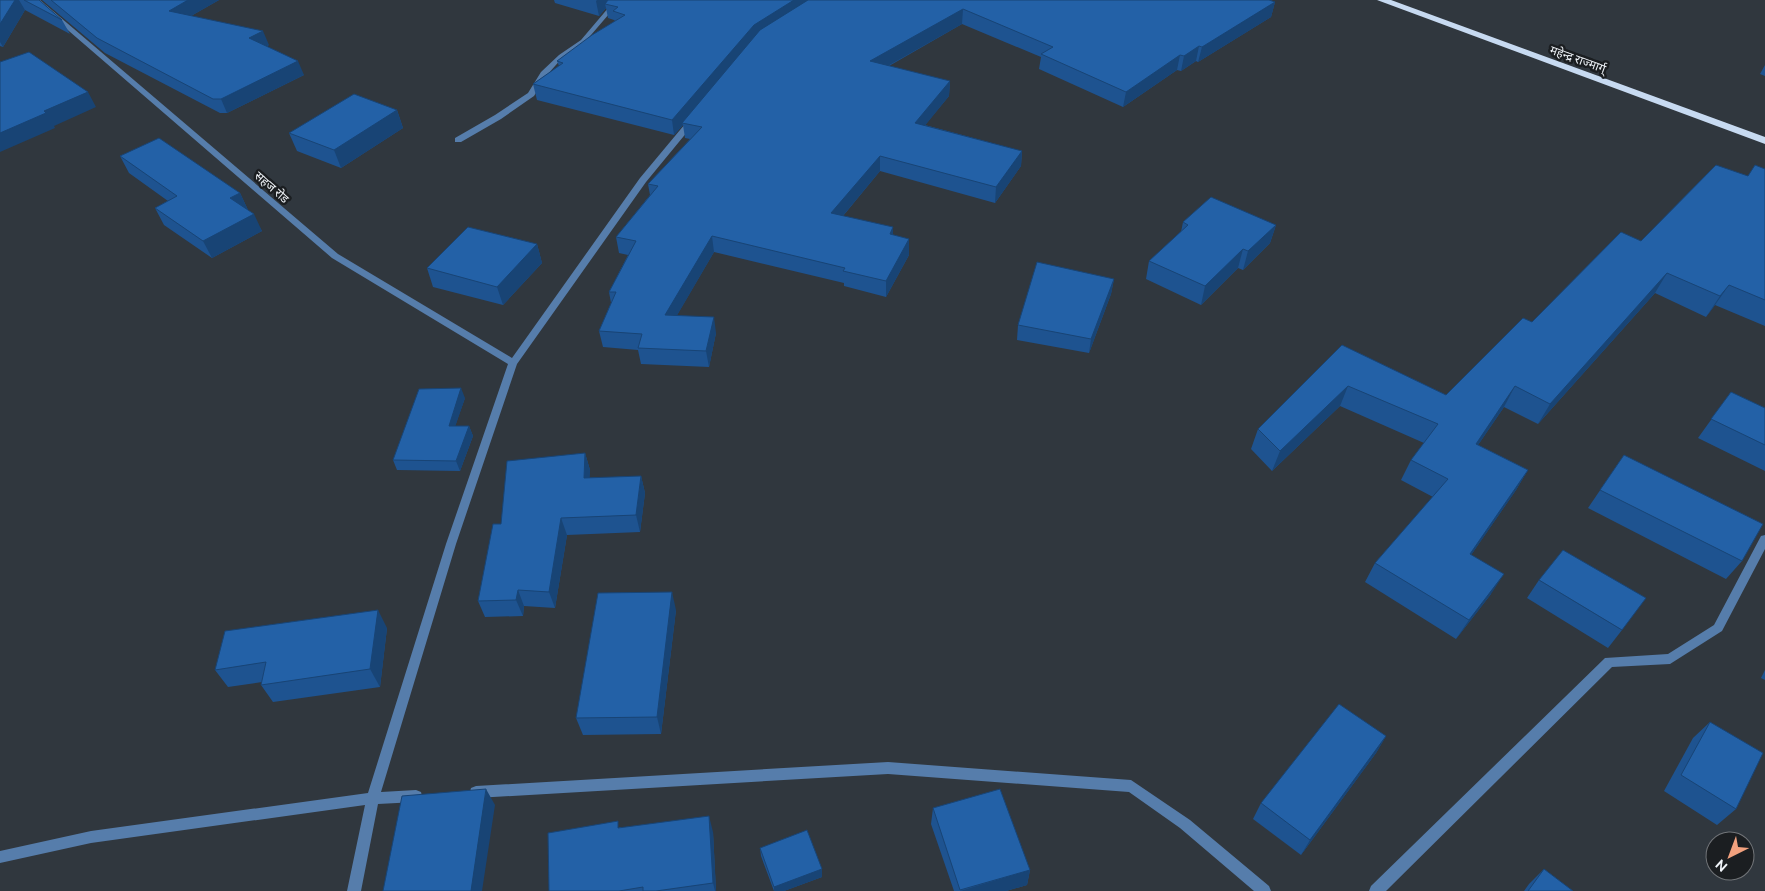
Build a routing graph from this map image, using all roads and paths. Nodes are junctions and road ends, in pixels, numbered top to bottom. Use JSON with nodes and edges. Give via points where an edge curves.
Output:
{"nodes":[{"id":1,"x":38,"y":0,"type":"edge"},
{"id":2,"x":618,"y":0,"type":"edge"},
{"id":3,"x":1382,"y":0,"type":"edge"},
{"id":4,"x":700,"y":111,"type":"edge"},
{"id":5,"x":458,"y":140,"type":"dead end"},
{"id":6,"x":1765,"y":141,"type":"edge"},
{"id":7,"x":513,"y":363,"type":"junction"},
{"id":8,"x":1765,"y":539,"type":"edge"},
{"id":9,"x":462,"y":793,"type":"edge"},
{"id":10,"x":432,"y":795,"type":"edge"},
{"id":11,"x":373,"y":798,"type":"junction"},
{"id":12,"x":0,"y":857,"type":"edge"},
{"id":13,"x":354,"y":891,"type":"edge"},
{"id":14,"x":1264,"y":891,"type":"edge"},
{"id":15,"x":1376,"y":891,"type":"edge"}],
"edges":[{"from":1,"to":7,"type":"street","name":"सहज रोड","via":[[335,256]]},
{"from":2,"to":5,"type":"street","via":[[583,40],[544,74],[531,94]]},
{"from":3,"to":6,"type":"highway","name":"महेन्द्र राज्मार्ग्"},
{"from":4,"to":7,"type":"street","via":[[643,180]]},
{"from":7,"to":11,"type":"street","via":[[451,544]]},
{"from":8,"to":15,"type":"street","via":[[1718,628],[1670,659],[1609,662]]},
{"from":9,"to":14,"type":"street","via":[[888,768],[1131,786],[1185,824]]},
{"from":10,"to":11,"type":"street"},
{"from":11,"to":12,"type":"street","via":[[91,837]]},
{"from":11,"to":13,"type":"street"}]}
